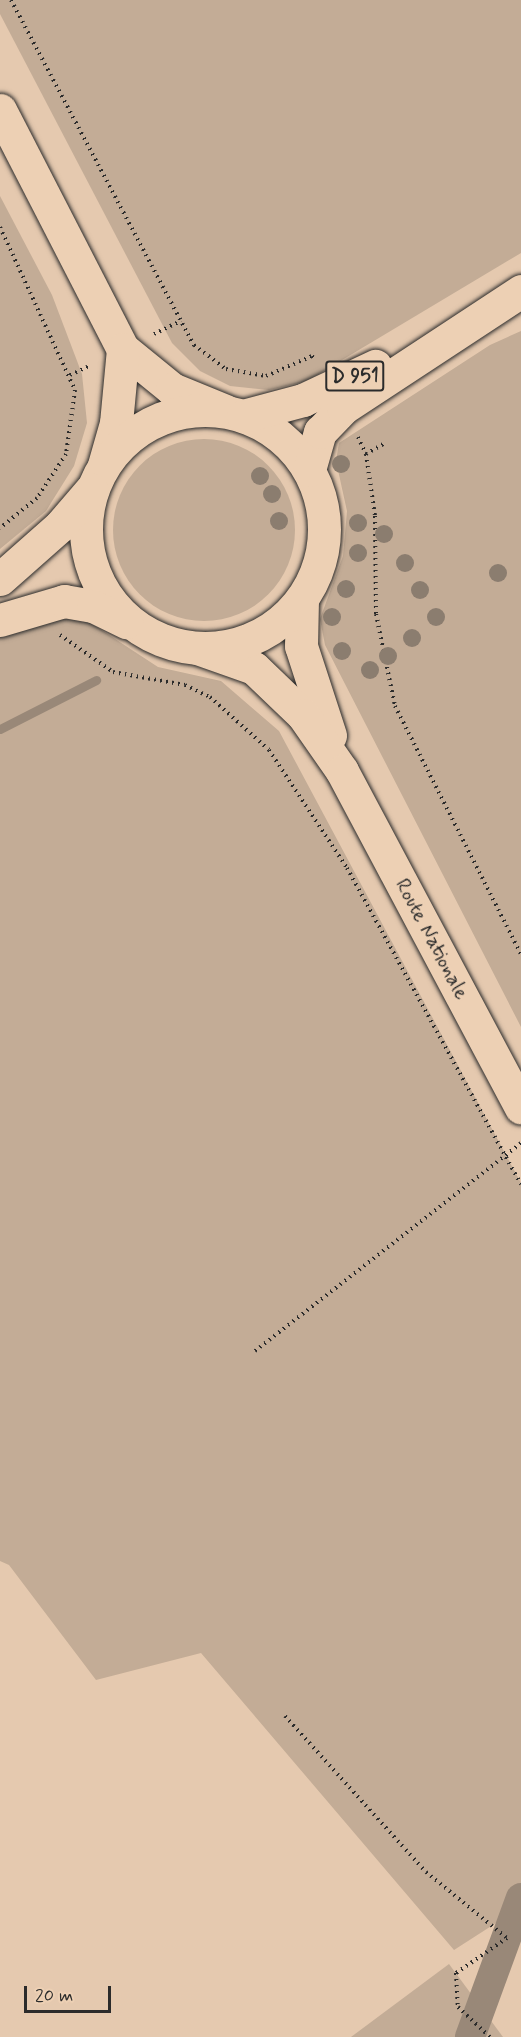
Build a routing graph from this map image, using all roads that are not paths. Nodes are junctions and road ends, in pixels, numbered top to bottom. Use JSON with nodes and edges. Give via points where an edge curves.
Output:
{"nodes":[{"id":1,"x":0,"y":110,"type":"edge"},
{"id":2,"x":521,"y":291,"type":"edge"},
{"id":3,"x":463,"y":326,"type":"junction"},
{"id":4,"x":109,"y":356,"type":"junction"},
{"id":5,"x":234,"y":413,"type":"junction"},
{"id":6,"x":309,"y":470,"type":"junction"},
{"id":7,"x":99,"y":476,"type":"junction"},
{"id":8,"x":0,"y":579,"type":"edge"},
{"id":9,"x":302,"y":599,"type":"junction"},
{"id":10,"x":0,"y":620,"type":"edge"},
{"id":11,"x":138,"y":628,"type":"junction"},
{"id":12,"x":197,"y":648,"type":"junction"},
{"id":13,"x":342,"y":771,"type":"junction"},
{"id":14,"x":521,"y":1107,"type":"edge"}],
"edges":[{"from":1,"to":4,"type":"main road"},
{"from":2,"to":3,"type":"main road","number":"D 951"},
{"from":3,"to":5,"type":"main road","number":"D 951","via":[[303,400]]},
{"from":3,"to":6,"type":"main road","number":"D 951","via":[[343,408],[320,432]]},
{"from":4,"to":5,"type":"main road","via":[[172,389]]},
{"from":4,"to":7,"type":"main road","via":[[116,423]]},
{"from":5,"to":6,"type":"main road","via":[[288,443]]},
{"from":5,"to":7,"type":"main road","via":[[170,415],[138,430]]},
{"from":6,"to":9,"type":"main road","via":[[322,502],[325,536],[318,569]]},
{"from":7,"to":8,"type":"main road","via":[[60,526]]},
{"from":7,"to":11,"type":"main road","via":[[86,519],[88,554],[106,596]]},
{"from":9,"to":12,"type":"main road","via":[[272,629],[251,640]]},
{"from":9,"to":13,"type":"main road","name":"Route Nationale","via":[[301,646]]},
{"from":10,"to":11,"type":"main road","name":"Route Nationale","via":[[45,603],[93,606]]},
{"from":11,"to":12,"type":"main road","name":"Route Nationale"},
{"from":12,"to":13,"type":"main road","name":"Route Nationale","via":[[254,668],[274,684],[303,715]]},
{"from":13,"to":14,"type":"main road","name":"Route Nationale"}]}
